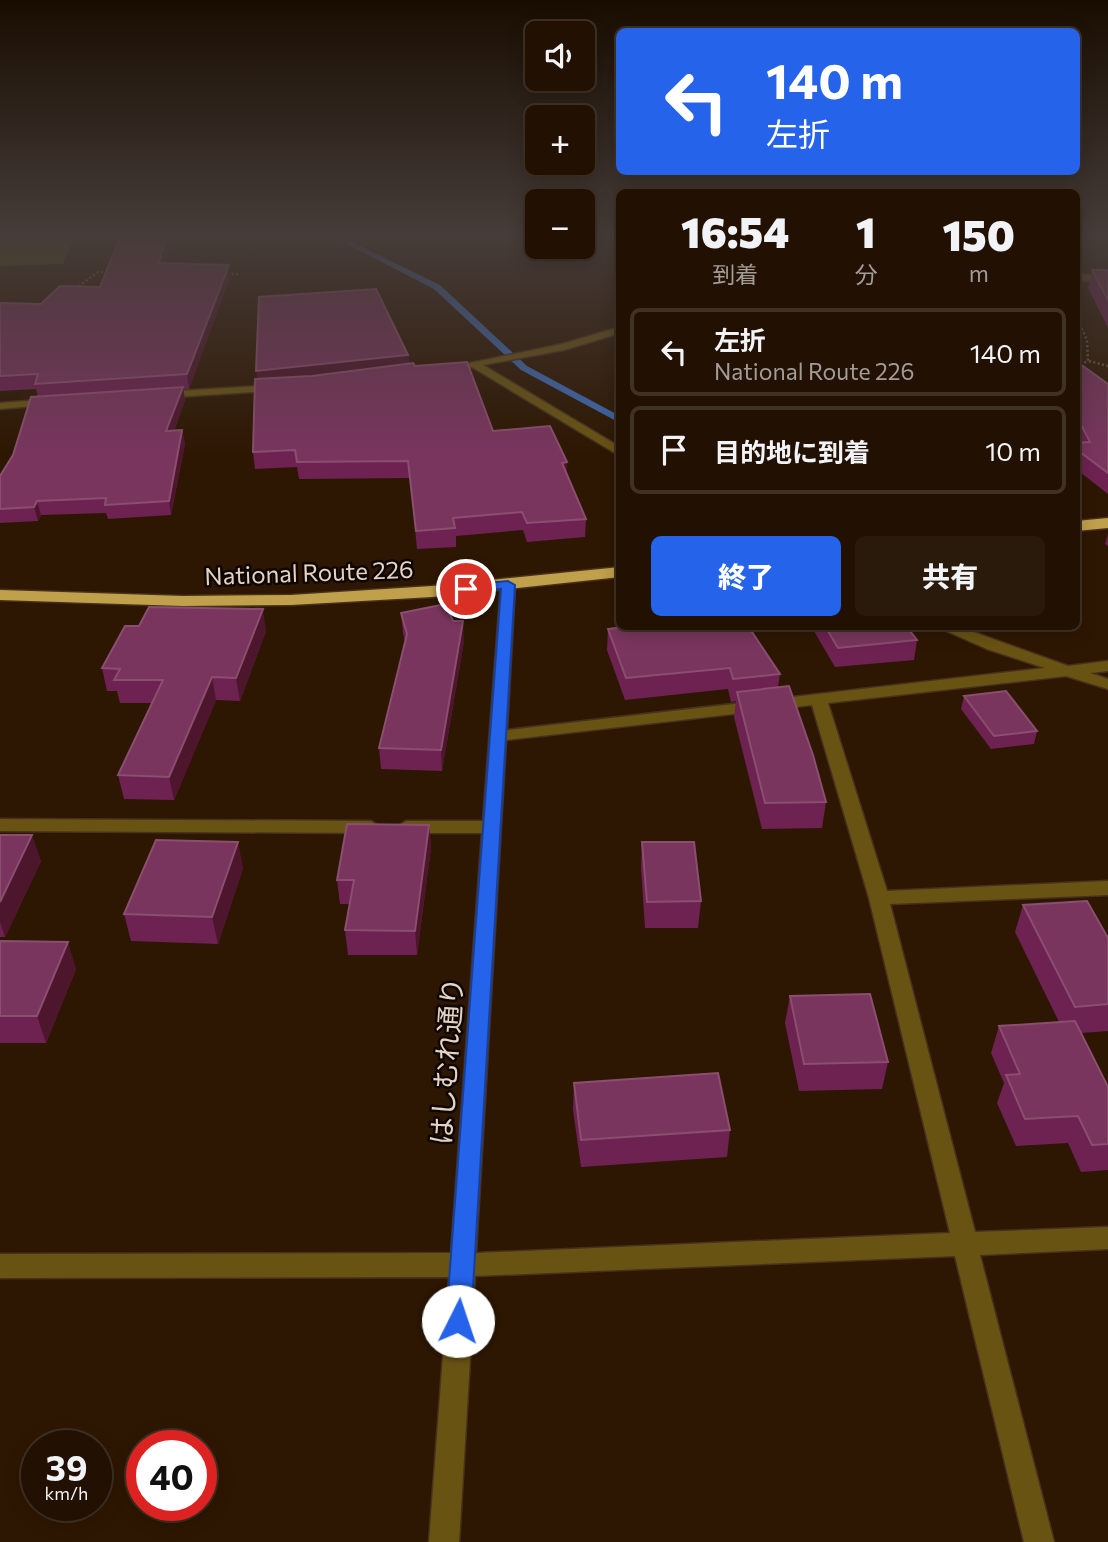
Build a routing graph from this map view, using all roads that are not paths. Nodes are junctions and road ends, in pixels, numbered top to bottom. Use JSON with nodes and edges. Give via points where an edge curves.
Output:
{"nodes":[{"id":1,"x":616,"y":331,"type":"edge"},
{"id":2,"x":481,"y":363,"type":"junction"},
{"id":3,"x":430,"y":372,"type":"edge"},
{"id":4,"x":295,"y":387,"type":"edge"},
{"id":5,"x":148,"y":396,"type":"edge"},
{"id":6,"x":67,"y":401,"type":"edge"},
{"id":7,"x":0,"y":406,"type":"edge"},
{"id":8,"x":616,"y":449,"type":"edge"},
{"id":9,"x":1108,"y":523,"type":"edge"},
{"id":10,"x":1080,"y":526,"type":"edge"},
{"id":11,"x":616,"y":572,"type":"edge"},
{"id":12,"x":508,"y":585,"type":"junction"},
{"id":13,"x":0,"y":596,"type":"edge"},
{"id":14,"x":953,"y":630,"type":"edge"},
{"id":15,"x":1108,"y":666,"type":"edge"},
{"id":16,"x":1069,"y":671,"type":"junction"},
{"id":17,"x":1108,"y":684,"type":"edge"},
{"id":18,"x":819,"y":700,"type":"junction"},
{"id":19,"x":498,"y":736,"type":"junction"},
{"id":20,"x":0,"y":825,"type":"edge"},
{"id":21,"x":492,"y":827,"type":"junction"},
{"id":22,"x":1108,"y":888,"type":"edge"},
{"id":23,"x":879,"y":898,"type":"junction"},
{"id":24,"x":1108,"y":1238,"type":"edge"},
{"id":25,"x":963,"y":1245,"type":"junction"},
{"id":26,"x":462,"y":1265,"type":"junction"},
{"id":27,"x":0,"y":1266,"type":"edge"},
{"id":28,"x":444,"y":1542,"type":"edge"},
{"id":29,"x":1039,"y":1542,"type":"edge"}],
"edges":[{"from":1,"to":2,"type":"street"},
{"from":2,"to":3,"type":"street"},
{"from":2,"to":8,"type":"street"},
{"from":4,"to":5,"type":"street"},
{"from":6,"to":7,"type":"street"},
{"from":9,"to":10,"type":"highway"},
{"from":11,"to":12,"type":"highway","name":"National Route 226"},
{"from":12,"to":13,"type":"highway","name":"National Route 226","via":[[244,601]]},
{"from":12,"to":19,"type":"street","name":"はしむれ通り"},
{"from":14,"to":16,"type":"street"},
{"from":15,"to":16,"type":"street"},
{"from":16,"to":17,"type":"street"},
{"from":16,"to":18,"type":"street"},
{"from":18,"to":19,"type":"street"},
{"from":18,"to":23,"type":"street"},
{"from":19,"to":21,"type":"street","name":"はしむれ通り"},
{"from":20,"to":21,"type":"street"},
{"from":21,"to":26,"type":"street","name":"はしむれ通り"},
{"from":22,"to":23,"type":"street"},
{"from":23,"to":25,"type":"street"},
{"from":24,"to":25,"type":"street"},
{"from":25,"to":26,"type":"street"},
{"from":25,"to":29,"type":"street"},
{"from":26,"to":27,"type":"street"},
{"from":26,"to":28,"type":"street","name":"はしむれ通り"}]}
